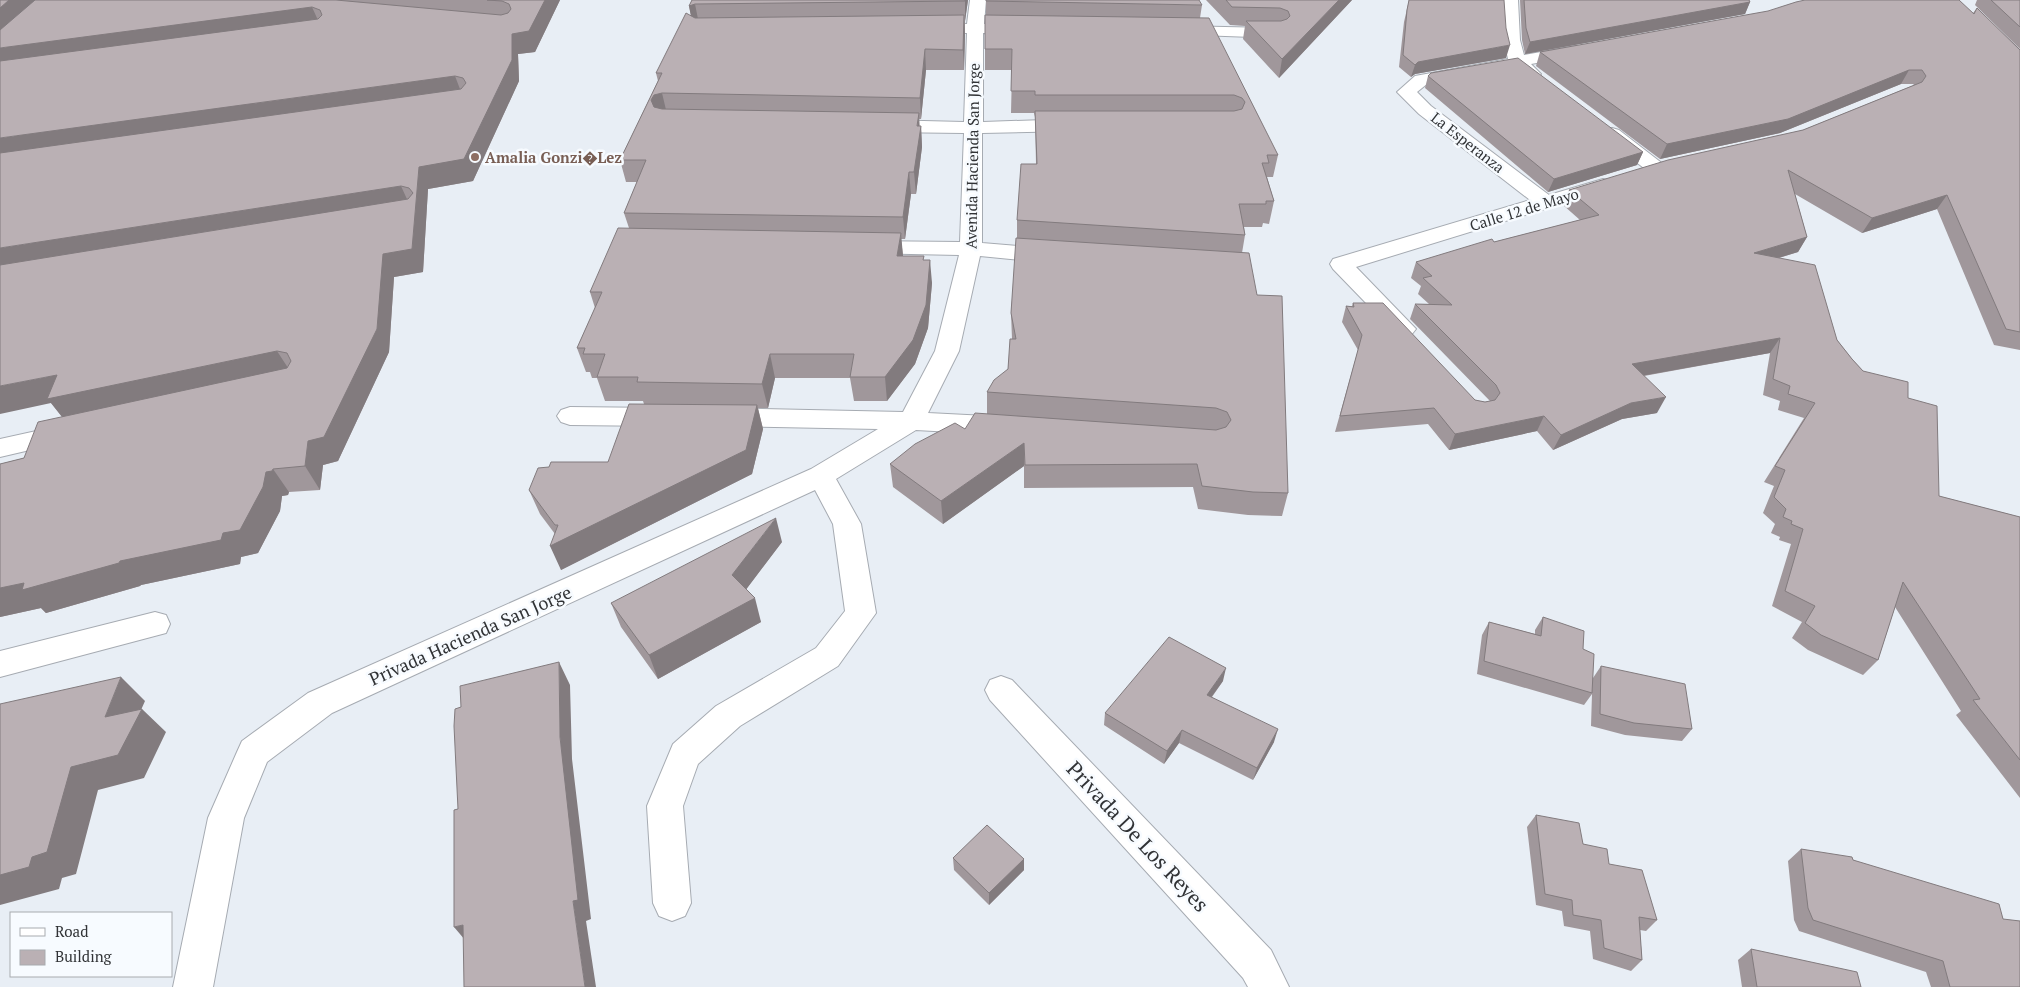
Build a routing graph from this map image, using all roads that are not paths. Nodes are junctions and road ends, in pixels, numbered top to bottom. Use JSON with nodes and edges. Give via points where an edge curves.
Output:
{"nodes":[{"id":1,"x":978,"y":0,"type":"edge"},
{"id":2,"x":1510,"y":0,"type":"edge"},
{"id":3,"x":916,"y":28,"type":"edge"},
{"id":4,"x":975,"y":28,"type":"junction"},
{"id":5,"x":1042,"y":30,"type":"edge"},
{"id":6,"x":1159,"y":31,"type":"edge"},
{"id":7,"x":1277,"y":33,"type":"edge"},
{"id":8,"x":1595,"y":48,"type":"edge"},
{"id":9,"x":1516,"y":62,"type":"junction"},
{"id":10,"x":1548,"y":86,"type":"edge"},
{"id":11,"x":1087,"y":125,"type":"edge"},
{"id":12,"x":864,"y":126,"type":"edge"},
{"id":13,"x":1602,"y":127,"type":"edge"},
{"id":14,"x":973,"y":128,"type":"junction"},
{"id":15,"x":1545,"y":202,"type":"junction"},
{"id":16,"x":846,"y":247,"type":"edge"},
{"id":17,"x":971,"y":249,"type":"junction"},
{"id":18,"x":1071,"y":257,"type":"edge"},
{"id":19,"x":1417,"y":343,"type":"edge"},
{"id":20,"x":570,"y":416,"type":"dead end"},
{"id":21,"x":911,"y":421,"type":"junction"},
{"id":22,"x":88,"y":428,"type":"edge"},
{"id":23,"x":1029,"y":428,"type":"edge"},
{"id":24,"x":0,"y":448,"type":"edge"},
{"id":25,"x":821,"y":476,"type":"junction"},
{"id":26,"x":155,"y":624,"type":"dead end"},
{"id":27,"x":0,"y":664,"type":"edge"},
{"id":28,"x":1001,"y":690,"type":"dead end"},
{"id":29,"x":672,"y":902,"type":"dead end"},
{"id":30,"x":193,"y":987,"type":"edge"},
{"id":31,"x":1269,"y":987,"type":"edge"}],
"edges":[{"from":1,"to":4,"type":"street","name":"Avenida Hacienda San Jorge"},
{"from":2,"to":9,"type":"street"},
{"from":3,"to":4,"type":"street"},
{"from":4,"to":5,"type":"street"},
{"from":4,"to":14,"type":"street","name":"Avenida Hacienda San Jorge"},
{"from":6,"to":7,"type":"street"},
{"from":8,"to":9,"type":"street"},
{"from":9,"to":10,"type":"street"},
{"from":9,"to":15,"type":"street","name":"La Esperanza","via":[[1421,80],[1406,92]]},
{"from":11,"to":14,"type":"street"},
{"from":12,"to":14,"type":"street"},
{"from":13,"to":15,"type":"street","name":"Calle 12 de Mayo","via":[[1647,171]]},
{"from":14,"to":17,"type":"street","name":"Avenida Hacienda San Jorge"},
{"from":15,"to":19,"type":"street","name":"Calle 12 de Mayo","via":[[1341,264]]},
{"from":16,"to":17,"type":"street"},
{"from":17,"to":18,"type":"street"},
{"from":17,"to":21,"type":"street","name":"Avenida Hacienda San Jorge","via":[[948,351]]},
{"from":20,"to":21,"type":"street"},
{"from":21,"to":23,"type":"street"},
{"from":21,"to":25,"type":"street","name":"Privada Hacienda San Jorge"},
{"from":22,"to":24,"type":"street"},
{"from":25,"to":29,"type":"street","via":[[847,524],[861,613],[827,657],[728,716],[685,755],[665,806]]},
{"from":25,"to":30,"type":"street","name":"Privada Hacienda San Jorge","via":[[320,703],[254,752],[226,818]]},
{"from":26,"to":27,"type":"street"},
{"from":28,"to":31,"type":"street","name":"Privada De Los Reyes","via":[[1257,964]]}]}
